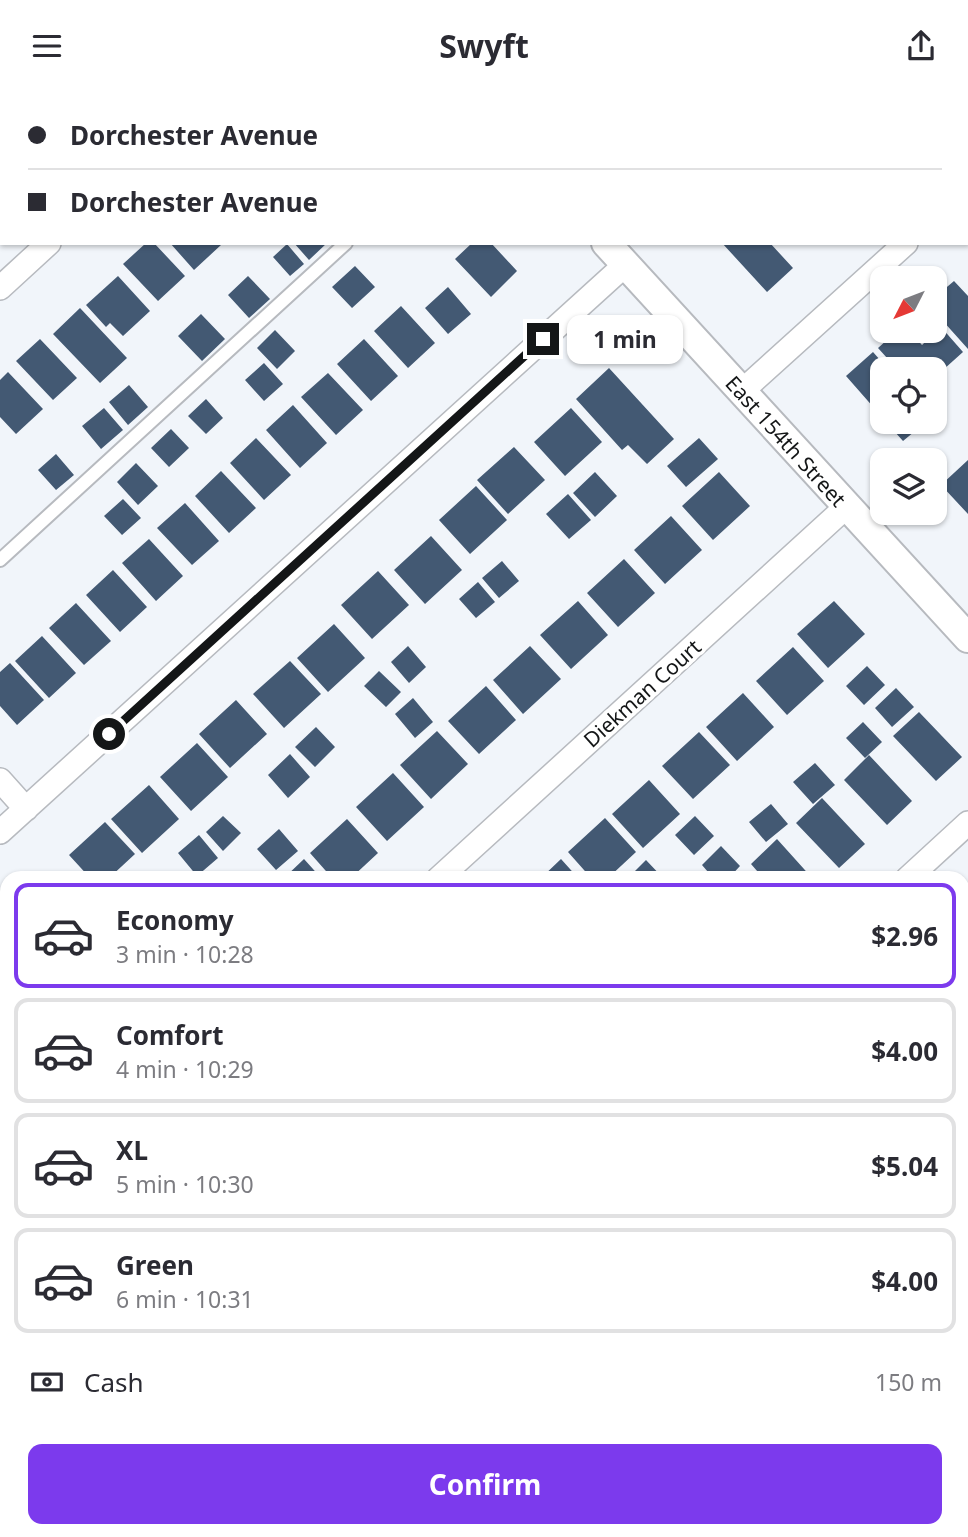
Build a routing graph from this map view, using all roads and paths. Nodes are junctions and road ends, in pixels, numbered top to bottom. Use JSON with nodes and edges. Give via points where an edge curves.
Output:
{"nodes":[{"id":1,"x":46,"y":245,"type":"edge"},
{"id":2,"x":344,"y":245,"type":"edge"},
{"id":3,"x":608,"y":245,"type":"edge"},
{"id":4,"x":904,"y":245,"type":"edge"},
{"id":5,"x":625,"y":264,"type":"junction"},
{"id":6,"x":0,"y":288,"type":"edge"},
{"id":7,"x":741,"y":392,"type":"junction"},
{"id":8,"x":846,"y":507,"type":"junction"},
{"id":9,"x":0,"y":560,"type":"edge"},
{"id":10,"x":968,"y":638,"type":"edge"},
{"id":11,"x":0,"y":780,"type":"edge"},
{"id":12,"x":26,"y":809,"type":"junction"},
{"id":13,"x":968,"y":823,"type":"edge"},
{"id":14,"x":0,"y":832,"type":"edge"},
{"id":15,"x":447,"y":871,"type":"edge"},
{"id":16,"x":916,"y":871,"type":"edge"}],
"edges":[{"from":1,"to":6,"type":"street"},
{"from":2,"to":9,"type":"lane"},
{"from":3,"to":5,"type":"street","name":"East 154th Street"},
{"from":4,"to":7,"type":"street"},
{"from":5,"to":7,"type":"street","name":"East 154th Street"},
{"from":5,"to":12,"type":"street"},
{"from":7,"to":8,"type":"street","name":"East 154th Street"},
{"from":8,"to":10,"type":"street","name":"East 154th Street"},
{"from":8,"to":15,"type":"street","name":"Diekman Court"},
{"from":11,"to":12,"type":"street"},
{"from":12,"to":14,"type":"street"},
{"from":13,"to":16,"type":"street"}]}
